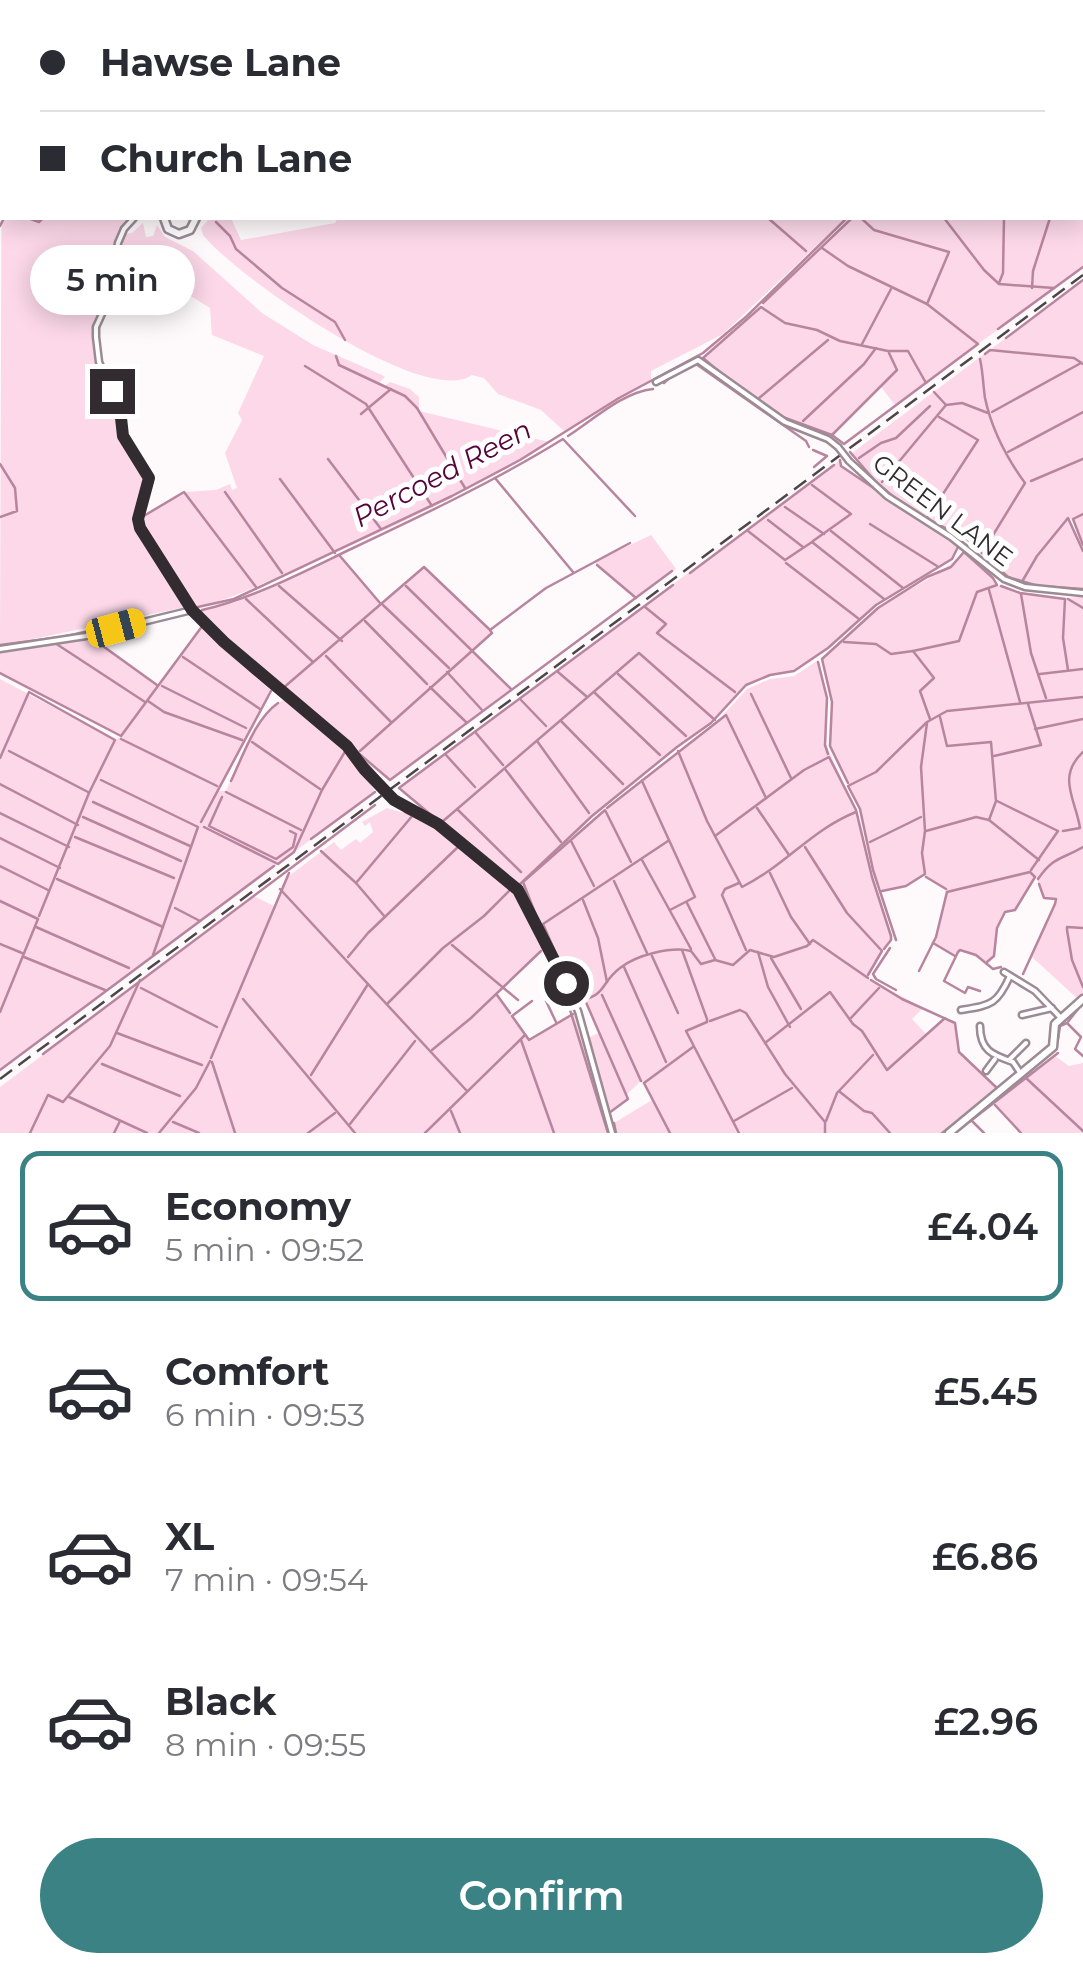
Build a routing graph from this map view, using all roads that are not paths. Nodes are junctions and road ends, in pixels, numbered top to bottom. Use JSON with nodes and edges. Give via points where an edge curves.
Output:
{"nodes":[{"id":1,"x":132,"y":220,"type":"edge"},
{"id":2,"x":164,"y":220,"type":"edge"},
{"id":3,"x":195,"y":220,"type":"edge"},
{"id":4,"x":656,"y":382,"type":"dead end"},
{"id":5,"x":1083,"y":593,"type":"edge"},
{"id":6,"x":191,"y":608,"type":"junction"},
{"id":7,"x":0,"y":649,"type":"edge"},
{"id":8,"x":1083,"y":998,"type":"edge"},
{"id":9,"x":1052,"y":1008,"type":"junction"},
{"id":10,"x":961,"y":1010,"type":"dead end"},
{"id":11,"x":1022,"y":1015,"type":"dead end"},
{"id":12,"x":1061,"y":1018,"type":"junction"},
{"id":13,"x":980,"y":1026,"type":"dead end"},
{"id":14,"x":1026,"y":1043,"type":"dead end"},
{"id":15,"x":996,"y":1058,"type":"junction"},
{"id":16,"x":1009,"y":1060,"type":"junction"},
{"id":17,"x":986,"y":1070,"type":"dead end"},
{"id":18,"x":1022,"y":1075,"type":"junction"},
{"id":19,"x":612,"y":1133,"type":"edge"},
{"id":20,"x":948,"y":1133,"type":"edge"}],
"edges":[{"from":1,"to":6,"type":"street","via":[[118,243],[96,327],[99,362],[120,409],[127,447],[149,478],[140,528]]},
{"from":2,"to":3,"type":"main road","via":[[179,234]]},
{"from":4,"to":5,"type":"street","name":"GREEN LANE","bridge":true,"via":[[696,360],[785,422],[828,439],[887,496],[1004,580]]},
{"from":6,"to":7,"type":"street","via":[[86,636]]},
{"from":6,"to":19,"type":"street","bridge":true,"via":[[347,746],[388,793],[438,824],[514,887],[578,1011]]},
{"from":8,"to":12,"type":"main road"},
{"from":9,"to":10,"type":"street","via":[[1007,973],[1001,995],[990,1004]]},
{"from":9,"to":11,"type":"street"},
{"from":9,"to":12,"type":"street"},
{"from":12,"to":18,"type":"main road","via":[[1054,1047]]},
{"from":13,"to":15,"type":"street","via":[[981,1042]]},
{"from":14,"to":16,"type":"street"},
{"from":15,"to":16,"type":"street"},
{"from":15,"to":17,"type":"street"},
{"from":16,"to":18,"type":"street"},
{"from":18,"to":20,"type":"main road"}]}
